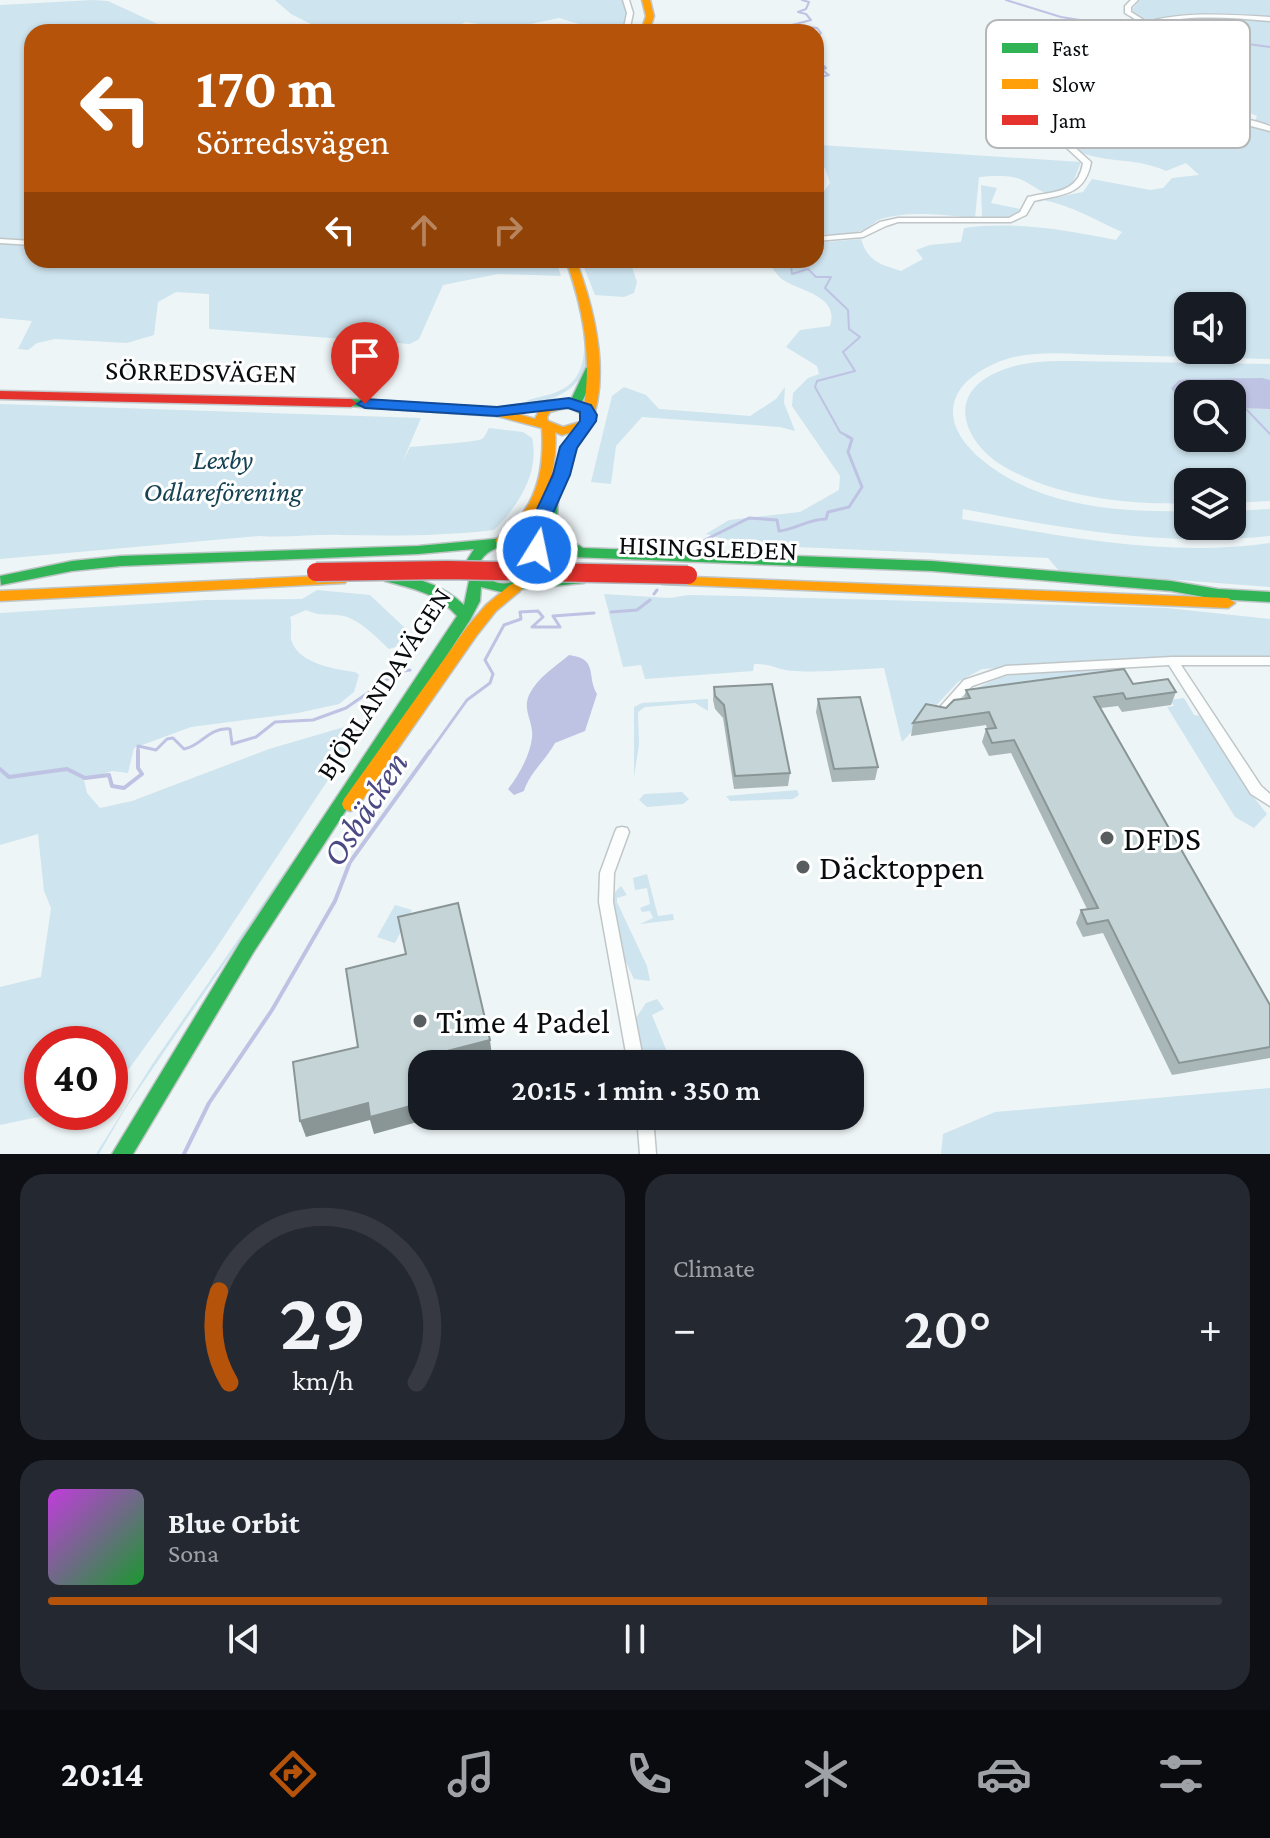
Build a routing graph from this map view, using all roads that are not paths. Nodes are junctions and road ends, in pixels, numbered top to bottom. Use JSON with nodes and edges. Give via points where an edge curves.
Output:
{"nodes":[{"id":1,"x":626,"y":0,"type":"edge"},
{"id":2,"x":646,"y":0,"type":"edge"},
{"id":3,"x":1135,"y":0,"type":"edge"},
{"id":4,"x":1270,"y":19,"type":"edge"},
{"id":5,"x":1140,"y":20,"type":"edge"},
{"id":6,"x":1160,"y":20,"type":"edge"},
{"id":7,"x":628,"y":24,"type":"edge"},
{"id":8,"x":647,"y":24,"type":"edge"},
{"id":9,"x":1250,"y":124,"type":"edge"},
{"id":10,"x":1270,"y":129,"type":"edge"},
{"id":11,"x":1071,"y":148,"type":"edge"},
{"id":12,"x":824,"y":238,"type":"edge"},
{"id":13,"x":0,"y":241,"type":"edge"},
{"id":14,"x":24,"y":242,"type":"edge"},
{"id":15,"x":574,"y":268,"type":"edge"},
{"id":16,"x":0,"y":395,"type":"edge"},
{"id":17,"x":555,"y":404,"type":"junction"},
{"id":18,"x":497,"y":412,"type":"junction"},
{"id":19,"x":582,"y":415,"type":"junction"},
{"id":20,"x":546,"y":426,"type":"junction"},
{"id":21,"x":551,"y":501,"type":"junction"},
{"id":22,"x":497,"y":542,"type":"junction"},
{"id":23,"x":537,"y":550,"type":"junction"},
{"id":24,"x":601,"y":554,"type":"junction"},
{"id":25,"x":318,"y":567,"type":"junction"},
{"id":26,"x":474,"y":577,"type":"junction"},
{"id":27,"x":390,"y":578,"type":"junction"},
{"id":28,"x":0,"y":580,"type":"edge"},
{"id":29,"x":520,"y":586,"type":"junction"},
{"id":30,"x":0,"y":588,"type":"edge"},
{"id":31,"x":0,"y":596,"type":"edge"},
{"id":32,"x":1270,"y":597,"type":"edge"},
{"id":33,"x":1227,"y":599,"type":"junction"},
{"id":34,"x":1270,"y":607,"type":"edge"},
{"id":35,"x":465,"y":616,"type":"junction"},
{"id":36,"x":1172,"y":661,"type":"junction"},
{"id":37,"x":1270,"y":661,"type":"edge"},
{"id":38,"x":939,"y":715,"type":"edge"},
{"id":39,"x":1270,"y":801,"type":"edge"},
{"id":40,"x":334,"y":817,"type":"junction"},
{"id":41,"x":622,"y":832,"type":"dead end"},
{"id":42,"x":633,"y":1050,"type":"edge"},
{"id":43,"x":646,"y":1130,"type":"edge"},
{"id":44,"x":122,"y":1154,"type":"edge"},
{"id":45,"x":648,"y":1154,"type":"edge"}],
"edges":[{"from":1,"to":7,"type":"street"},
{"from":2,"to":8,"type":"main road"},
{"from":3,"to":5,"type":"street","via":[[1128,13]]},
{"from":4,"to":6,"type":"street"},
{"from":9,"to":10,"type":"street"},
{"from":11,"to":12,"type":"street","via":[[1087,162],[1082,183],[1074,190],[1031,199],[1011,220],[899,220],[864,235]]},
{"from":13,"to":14,"type":"street"},
{"from":15,"to":19,"type":"main road","via":[[592,325],[596,377]]},
{"from":16,"to":18,"type":"main road","name":"SÖRREDSVÄGEN","via":[[335,402]]},
{"from":17,"to":18,"type":"main road","name":"SÖRREDSVÄGEN"},
{"from":17,"to":19,"type":"main road","name":"SÖRREDSVÄGEN"},
{"from":17,"to":20,"type":"main road","via":[[542,415]]},
{"from":18,"to":20,"type":"main road","name":"SÖRREDSVÄGEN"},
{"from":19,"to":20,"type":"main road","name":"SÖRREDSVÄGEN","via":[[568,431]]},
{"from":19,"to":21,"type":"main road"},
{"from":20,"to":22,"type":"main road","via":[[553,454],[548,478],[525,520]]},
{"from":21,"to":23,"type":"main road","via":[[540,522]]},
{"from":21,"to":24,"type":"main road","via":[[547,526],[557,542]]},
{"from":22,"to":23,"type":"main road","via":[[520,542]]},
{"from":22,"to":26,"type":"main road","via":[[473,557]]},
{"from":22,"to":28,"type":"main road","via":[[418,550],[121,561]]},
{"from":23,"to":24,"type":"main road"},
{"from":23,"to":29,"type":"main road","via":[[542,569]]},
{"from":24,"to":33,"type":"main road","via":[[932,566],[1171,586]]},
{"from":25,"to":28,"type":"main road","name":"HISINGSLEDEN"},
{"from":25,"to":30,"type":"main road","name":"HISINGSLEDEN"},
{"from":25,"to":33,"type":"main road","name":"HISINGSLEDEN","bridge":true,"via":[[858,576]]},
{"from":26,"to":27,"type":"main road"},
{"from":26,"to":29,"type":"main road","via":[[492,587]]},
{"from":26,"to":35,"type":"main road","name":"BJÖRLANDAVÄGEN","via":[[473,601]]},
{"from":27,"to":31,"type":"main road"},
{"from":27,"to":35,"type":"main road","via":[[432,586],[453,599]]},
{"from":29,"to":33,"type":"main road","via":[[644,580]]},
{"from":29,"to":40,"type":"main road","name":"BJÖRLANDAVÄGEN","via":[[493,604],[468,633],[403,732],[344,812]]},
{"from":32,"to":33,"type":"main road","name":"HISINGSLEDEN"},
{"from":33,"to":34,"type":"main road","name":"HISINGSLEDEN"},
{"from":35,"to":40,"type":"main road","name":"BJÖRLANDAVÄGEN"},
{"from":36,"to":37,"type":"street"},
{"from":36,"to":38,"type":"street","via":[[1006,670],[968,683]]},
{"from":36,"to":39,"type":"street","via":[[1256,790]]},
{"from":40,"to":44,"type":"main road","name":"BJÖRLANDAVÄGEN","via":[[247,947]]},
{"from":41,"to":42,"type":"street","via":[[607,873],[606,902]]},
{"from":43,"to":45,"type":"street"}]}
